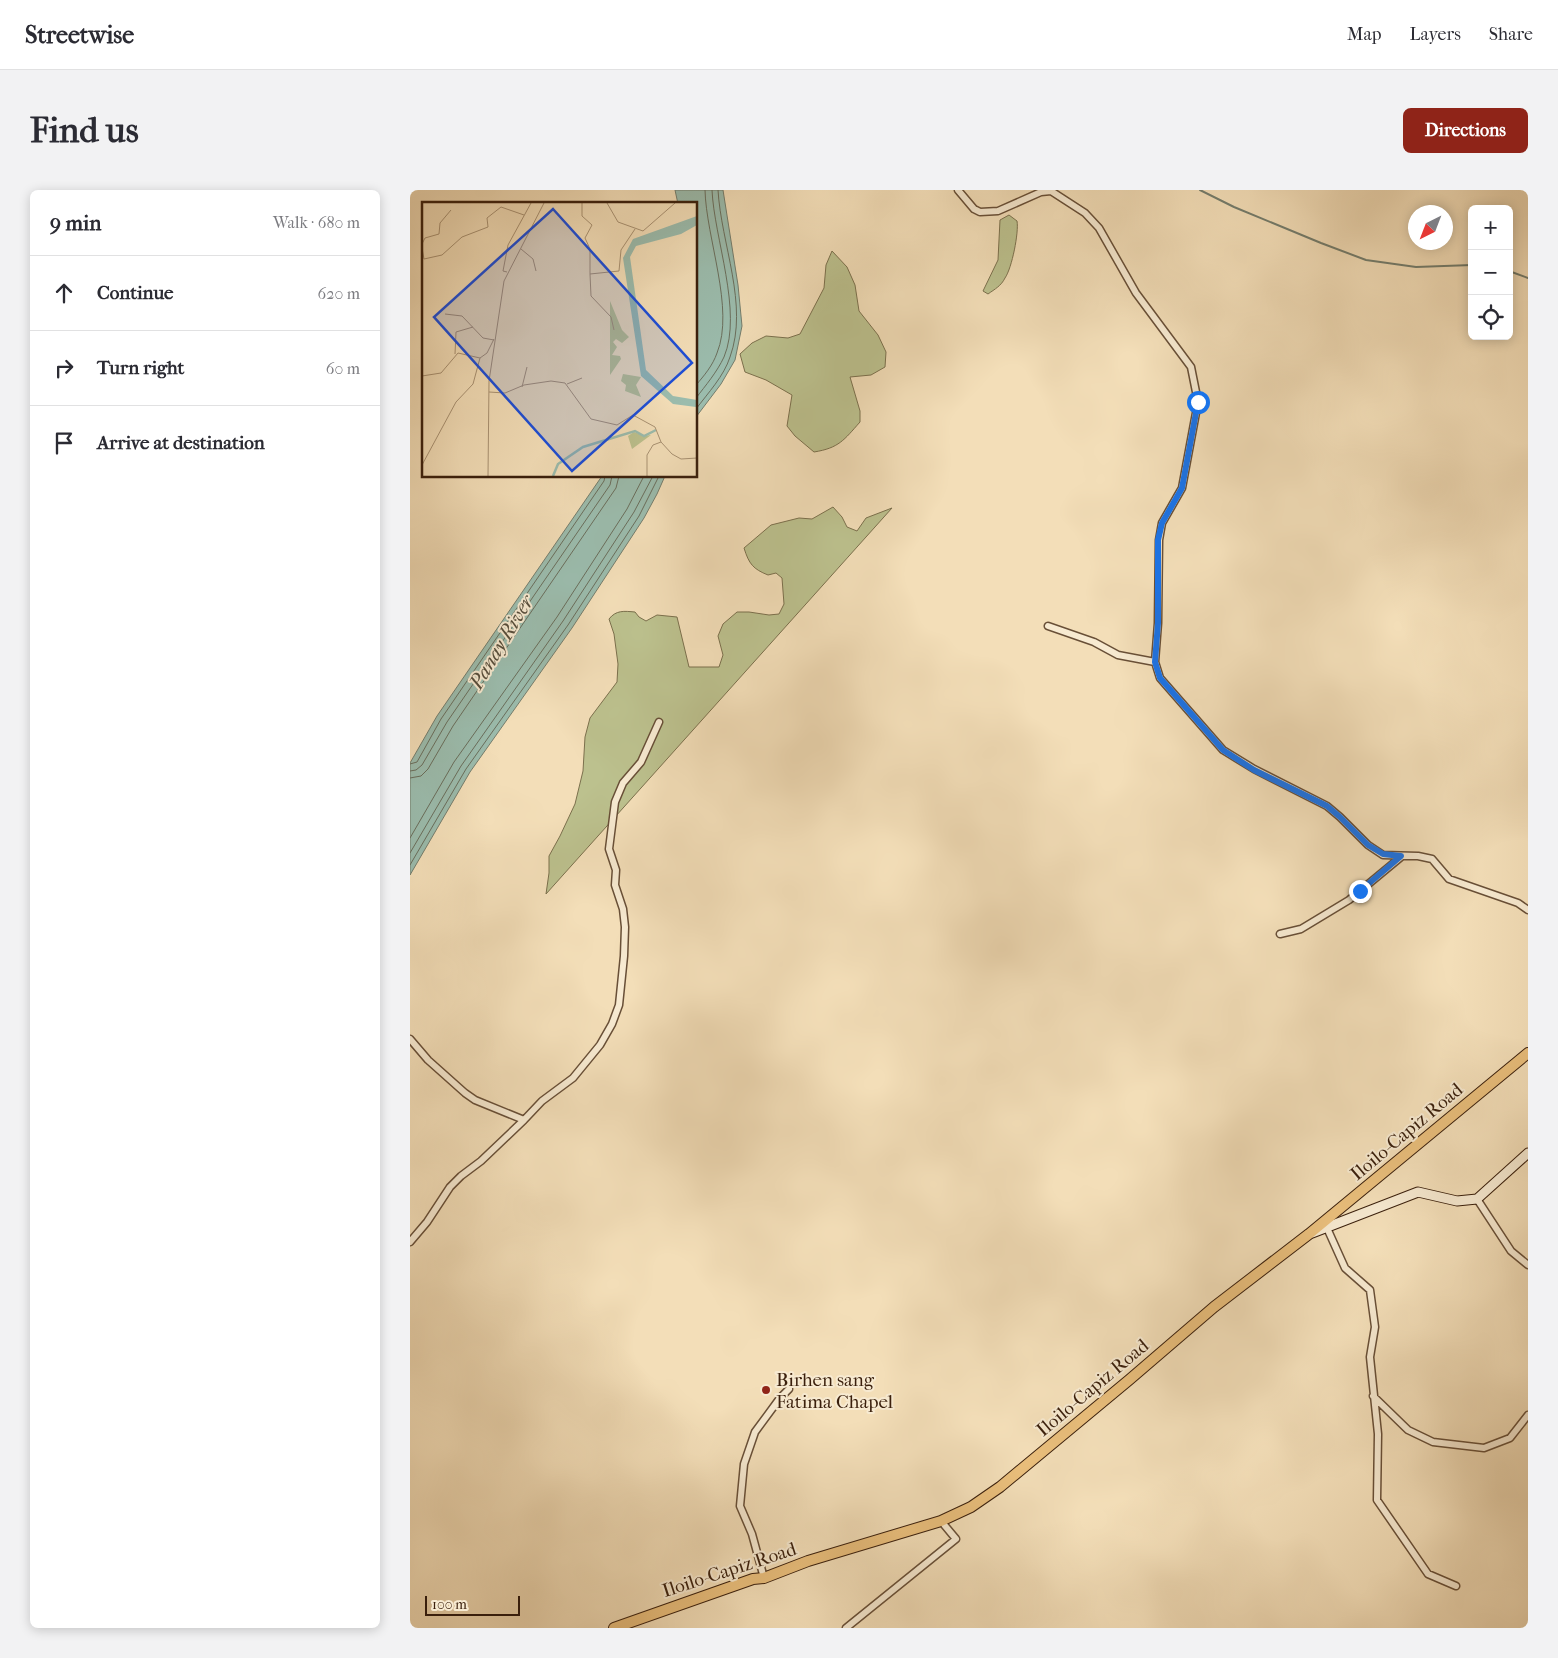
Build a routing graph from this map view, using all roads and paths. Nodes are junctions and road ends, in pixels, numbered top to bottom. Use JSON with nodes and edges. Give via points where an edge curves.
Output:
{"nodes":[{"id":1,"x":958,"y":190,"type":"edge"},
{"id":2,"x":1048,"y":626,"type":"dead end"},
{"id":3,"x":1155,"y":662,"type":"junction"},
{"id":4,"x":659,"y":722,"type":"dead end"},
{"id":5,"x":1401,"y":856,"type":"junction"},
{"id":6,"x":1528,"y":910,"type":"edge"},
{"id":7,"x":1280,"y":934,"type":"dead end"},
{"id":8,"x":410,"y":1038,"type":"edge"},
{"id":9,"x":1528,"y":1053,"type":"edge"},
{"id":10,"x":524,"y":1120,"type":"junction"},
{"id":11,"x":1528,"y":1153,"type":"edge"},
{"id":12,"x":1478,"y":1200,"type":"junction"},
{"id":13,"x":1327,"y":1228,"type":"junction"},
{"id":14,"x":1309,"y":1234,"type":"junction"},
{"id":15,"x":410,"y":1242,"type":"edge"},
{"id":16,"x":1528,"y":1265,"type":"edge"},
{"id":17,"x":789,"y":1389,"type":"dead end"},
{"id":18,"x":1373,"y":1396,"type":"junction"},
{"id":19,"x":1528,"y":1415,"type":"edge"},
{"id":20,"x":941,"y":1521,"type":"junction"},
{"id":21,"x":764,"y":1578,"type":"junction"},
{"id":22,"x":1456,"y":1586,"type":"dead end"},
{"id":23,"x":614,"y":1628,"type":"edge"},
{"id":24,"x":846,"y":1628,"type":"edge"}],
"edges":[{"from":1,"to":3,"type":"street","via":[[980,212],[998,211],[1040,192],[1051,191],[1086,213],[1099,228],[1136,293],[1192,367],[1198,402],[1182,488],[1162,523],[1158,540]]},
{"from":2,"to":3,"type":"street","via":[[1094,642],[1118,655]]},
{"from":3,"to":5,"type":"street","via":[[1160,678],[1223,750],[1254,770],[1327,806],[1368,845],[1383,854]]},
{"from":4,"to":10,"type":"street","via":[[641,762],[623,783],[614,802],[609,849],[616,870],[615,885],[625,927],[619,1005],[600,1045],[573,1078],[542,1101]]},
{"from":5,"to":6,"type":"street","via":[[1432,859],[1449,879],[1518,903]]},
{"from":5,"to":7,"type":"street","via":[[1349,900],[1301,929]]},
{"from":8,"to":10,"type":"street","via":[[428,1060],[465,1093]]},
{"from":9,"to":14,"type":"highway","name":"Iloilo-Capiz Road"},
{"from":10,"to":15,"type":"street","via":[[456,1182]]},
{"from":11,"to":12,"type":"main road"},
{"from":12,"to":13,"type":"main road","via":[[1457,1202],[1418,1192]]},
{"from":12,"to":16,"type":"street","via":[[1511,1251]]},
{"from":13,"to":14,"type":"main road"},
{"from":13,"to":18,"type":"street","via":[[1345,1268],[1370,1290],[1375,1327],[1370,1357]]},
{"from":14,"to":20,"type":"highway","name":"Iloilo-Capiz Road","via":[[1214,1307],[1000,1487],[971,1507]]},
{"from":17,"to":21,"type":"street","via":[[755,1432],[744,1464],[740,1506],[752,1534]]},
{"from":18,"to":19,"type":"street","via":[[1408,1430],[1433,1442],[1484,1448],[1510,1438]]},
{"from":18,"to":22,"type":"street","via":[[1378,1434],[1377,1500],[1428,1574]]},
{"from":20,"to":21,"type":"highway","name":"Iloilo-Capiz Road"},
{"from":20,"to":24,"type":"street","via":[[956,1539]]},
{"from":21,"to":23,"type":"highway","name":"Iloilo-Capiz Road","via":[[698,1597]]}]}
